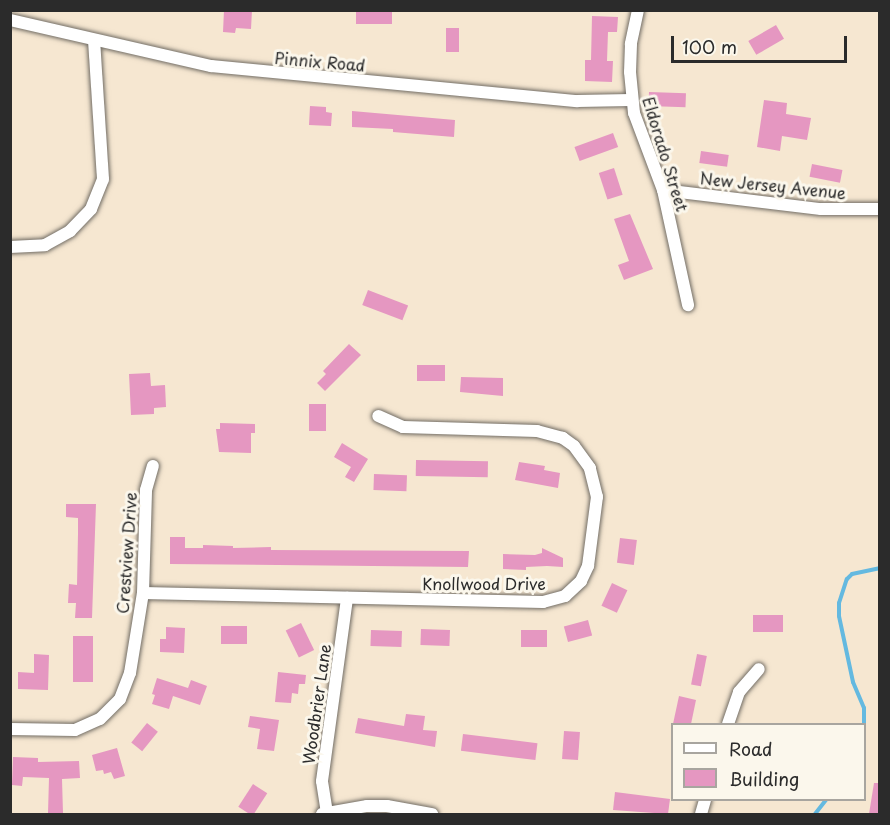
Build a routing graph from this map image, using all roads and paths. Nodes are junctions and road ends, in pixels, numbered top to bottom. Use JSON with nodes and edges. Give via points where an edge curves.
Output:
{"nodes":[{"id":1,"x":638,"y":10,"type":"edge"},
{"id":2,"x":10,"y":20,"type":"edge"},
{"id":3,"x":94,"y":40,"type":"junction"},
{"id":4,"x":631,"y":100,"type":"junction"},
{"id":5,"x":663,"y":190,"type":"junction"},
{"id":6,"x":879,"y":209,"type":"edge"},
{"id":7,"x":10,"y":247,"type":"edge"},
{"id":8,"x":688,"y":305,"type":"dead end"},
{"id":9,"x":378,"y":416,"type":"dead end"},
{"id":10,"x":153,"y":466,"type":"dead end"},
{"id":11,"x":143,"y":593,"type":"junction"},
{"id":12,"x":347,"y":598,"type":"junction"},
{"id":13,"x":759,"y":669,"type":"dead end"},
{"id":14,"x":728,"y":723,"type":"edge"},
{"id":15,"x":10,"y":729,"type":"edge"},
{"id":16,"x":324,"y":814,"type":"edge"},
{"id":17,"x":432,"y":814,"type":"edge"}],
"edges":[{"from":1,"to":4,"type":"street","name":"Eldorado Street","via":[[631,44]]},
{"from":2,"to":3,"type":"street","name":"Pinnix Road"},
{"from":3,"to":4,"type":"street","name":"Pinnix Road","via":[[168,58],[246,70],[577,101]]},
{"from":3,"to":7,"type":"street","via":[[103,178],[91,209],[70,231],[45,245]]},
{"from":4,"to":5,"type":"street","name":"Eldorado Street"},
{"from":5,"to":6,"type":"street","name":"New Jersey Avenue","via":[[821,209]]},
{"from":5,"to":8,"type":"street","name":"Eldorado Street"},
{"from":9,"to":12,"type":"street","name":"Knollwood Drive","via":[[403,427],[537,431],[563,438],[590,468],[597,497],[588,566],[574,590],[554,600]]},
{"from":10,"to":11,"type":"street","name":"Crestview Drive","via":[[146,490]]},
{"from":11,"to":12,"type":"street","name":"Knollwood Drive"},
{"from":11,"to":15,"type":"street","name":"Crestview Drive","via":[[130,673],[111,710],[75,730]]},
{"from":12,"to":16,"type":"street","name":"Woodbrier Lane","via":[[322,781]]},
{"from":13,"to":14,"type":"street","via":[[739,692]]},
{"from":16,"to":17,"type":"street","via":[[367,806]]}]}
